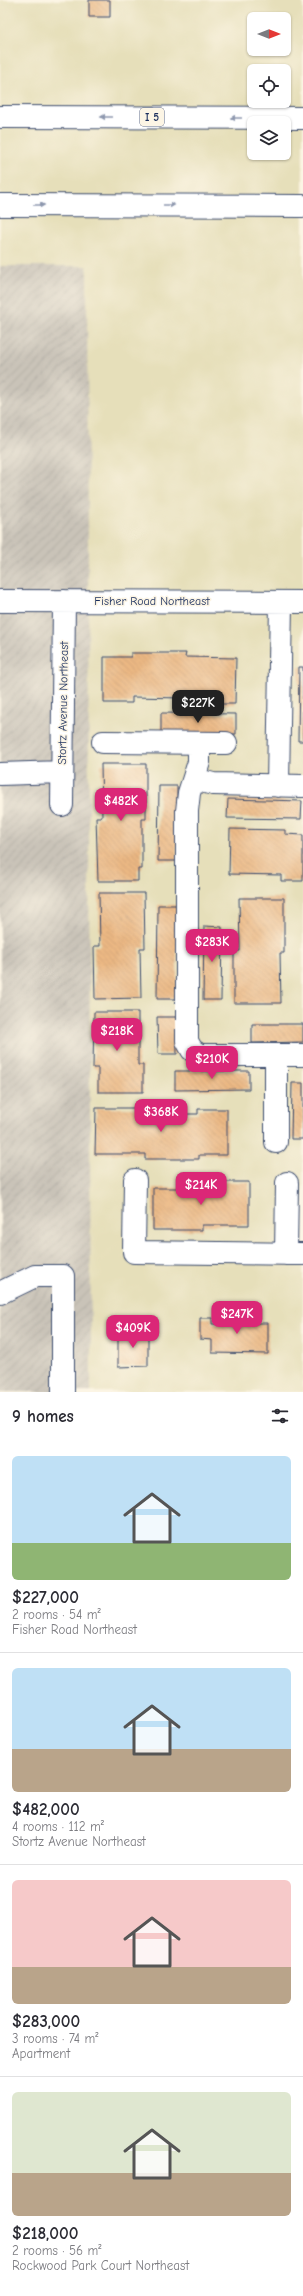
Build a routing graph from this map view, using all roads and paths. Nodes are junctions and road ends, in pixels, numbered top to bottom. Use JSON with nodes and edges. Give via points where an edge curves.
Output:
{"nodes":[{"id":1,"x":0,"y":117,"type":"edge"},
{"id":2,"x":303,"y":118,"type":"edge"},
{"id":3,"x":0,"y":205,"type":"edge"},
{"id":4,"x":303,"y":206,"type":"edge"},
{"id":5,"x":0,"y":601,"type":"edge"},
{"id":6,"x":64,"y":601,"type":"junction"},
{"id":7,"x":281,"y":602,"type":"junction"},
{"id":8,"x":303,"y":602,"type":"edge"},
{"id":9,"x":103,"y":742,"type":"dead end"},
{"id":10,"x":199,"y":743,"type":"junction"},
{"id":11,"x":226,"y":743,"type":"dead end"},
{"id":12,"x":62,"y":772,"type":"junction"},
{"id":13,"x":0,"y":774,"type":"edge"},
{"id":14,"x":194,"y":779,"type":"junction"},
{"id":15,"x":278,"y":786,"type":"junction"},
{"id":16,"x":303,"y":786,"type":"edge"},
{"id":17,"x":62,"y":805,"type":"dead end"},
{"id":18,"x":276,"y":1055,"type":"junction"},
{"id":19,"x":303,"y":1055,"type":"edge"},
{"id":20,"x":276,"y":1142,"type":"dead end"},
{"id":21,"x":135,"y":1180,"type":"dead end"},
{"id":22,"x":287,"y":1183,"type":"dead end"},
{"id":23,"x":295,"y":1254,"type":"edge"},
{"id":24,"x":0,"y":1293,"type":"edge"},
{"id":25,"x":63,"y":1392,"type":"edge"}],
"edges":[{"from":2,"to":1,"type":"main road","number":"I 5","one_way":true},
{"from":3,"to":4,"type":"main road","one_way":true},
{"from":5,"to":6,"type":"main road","name":"Fisher Road Northeast"},
{"from":6,"to":7,"type":"main road","name":"Fisher Road Northeast"},
{"from":6,"to":12,"type":"main road","name":"Stortz Avenue Northeast"},
{"from":7,"to":8,"type":"main road","name":"Fisher Road Northeast"},
{"from":7,"to":15,"type":"main road"},
{"from":9,"to":10,"type":"main road"},
{"from":10,"to":11,"type":"main road"},
{"from":10,"to":14,"type":"main road","via":[[199,762]]},
{"from":12,"to":13,"type":"main road"},
{"from":12,"to":17,"type":"main road","name":"Stortz Avenue Northeast"},
{"from":14,"to":15,"type":"main road","via":[[213,784]]},
{"from":14,"to":18,"type":"main road","via":[[187,811],[187,1041],[192,1050],[200,1055]]},
{"from":15,"to":16,"type":"main road"},
{"from":18,"to":19,"type":"main road"},
{"from":18,"to":20,"type":"main road"},
{"from":21,"to":23,"type":"main road","via":[[134,1252]]},
{"from":22,"to":23,"type":"main road"},
{"from":24,"to":25,"type":"main road","via":[[35,1276],[63,1276]]}]}
